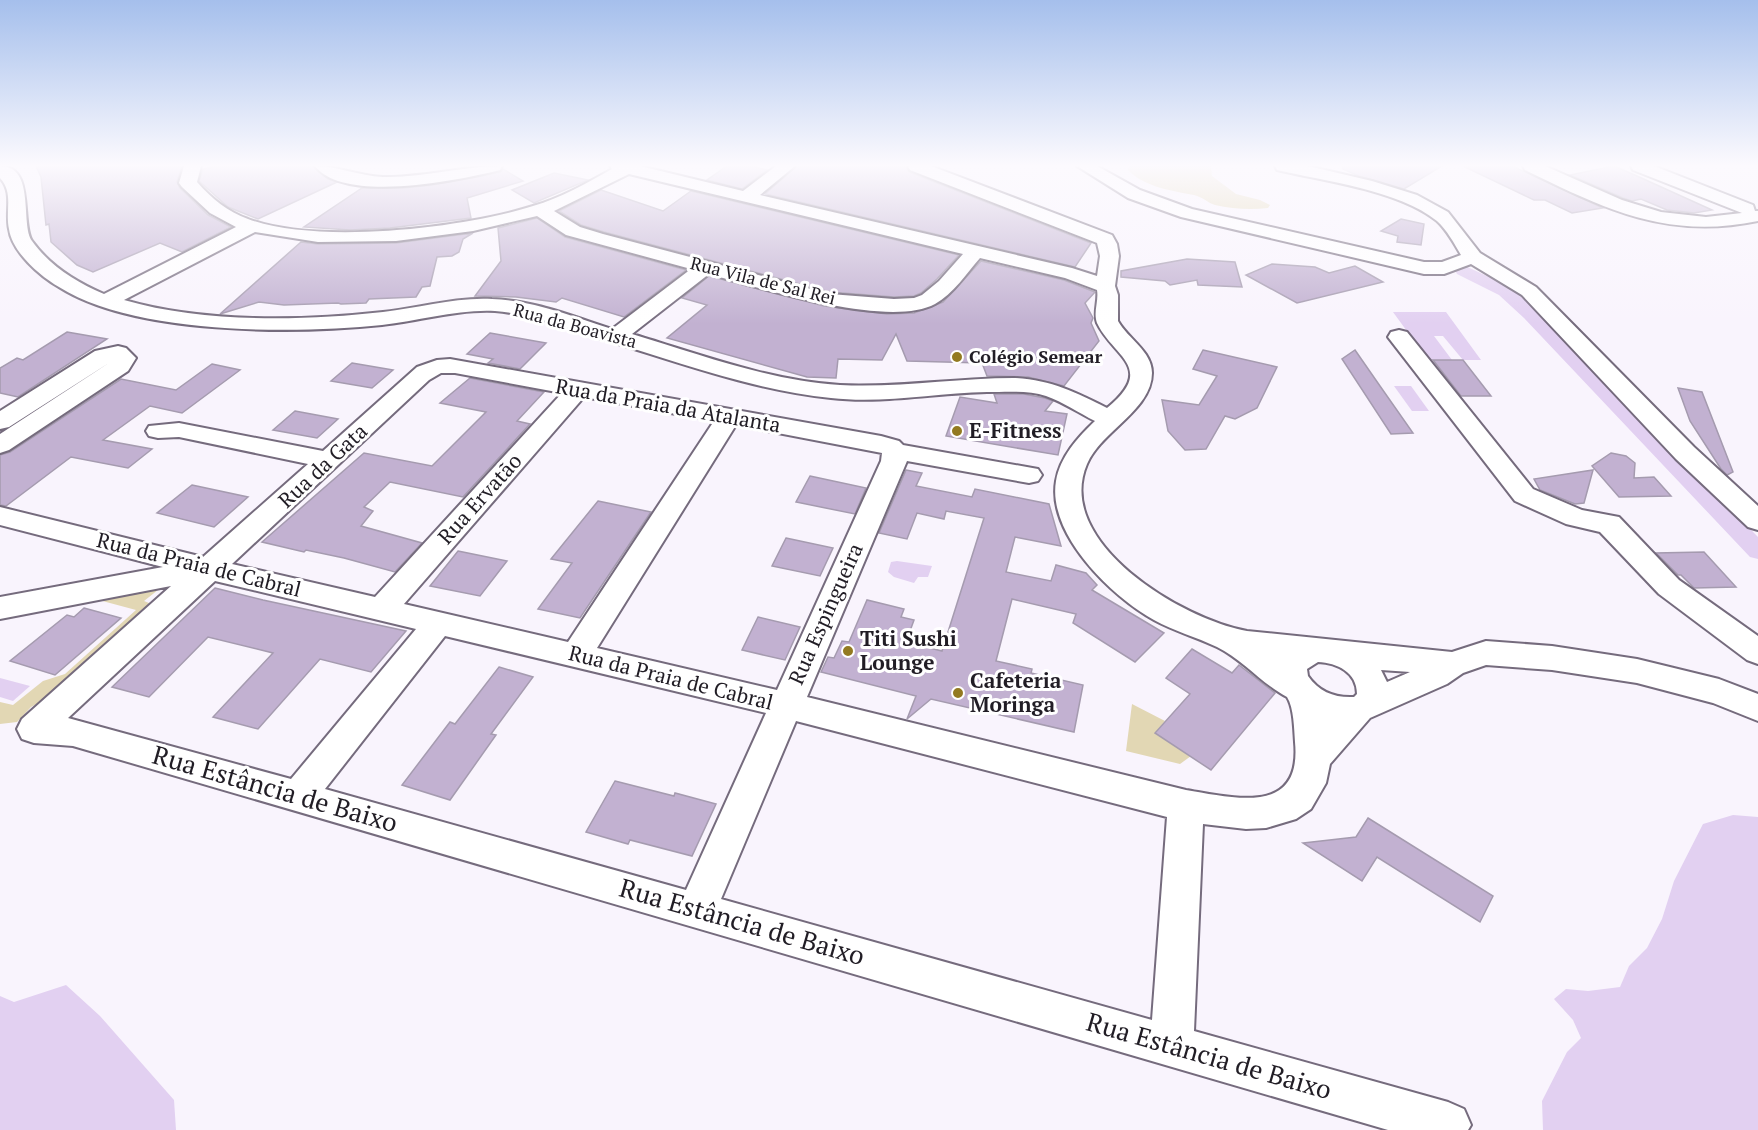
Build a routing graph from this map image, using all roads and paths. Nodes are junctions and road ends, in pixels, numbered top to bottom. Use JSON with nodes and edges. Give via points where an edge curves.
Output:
{"nodes":[{"id":1,"x":18,"y":219,"type":"edge"},
{"id":2,"x":237,"y":219,"type":"edge"},
{"id":3,"x":498,"y":219,"type":"edge"},
{"id":4,"x":554,"y":219,"type":"edge"},
{"id":5,"x":836,"y":219,"type":"edge"},
{"id":6,"x":1053,"y":219,"type":"edge"},
{"id":7,"x":1216,"y":219,"type":"edge"},
{"id":8,"x":1445,"y":219,"type":"edge"},
{"id":9,"x":1663,"y":219,"type":"edge"},
{"id":10,"x":1723,"y":219,"type":"edge"},
{"id":11,"x":251,"y":227,"type":"junction"},
{"id":12,"x":975,"y":252,"type":"junction"},
{"id":13,"x":1473,"y":257,"type":"junction"},
{"id":14,"x":705,"y":268,"type":"junction"},
{"id":15,"x":1105,"y":286,"type":"junction"},
{"id":16,"x":105,"y":301,"type":"junction"},
{"id":17,"x":616,"y":336,"type":"junction"},
{"id":18,"x":1399,"y":337,"type":"dead end"},
{"id":19,"x":438,"y":366,"type":"joint"},
{"id":20,"x":578,"y":390,"type":"junction"},
{"id":21,"x":729,"y":417,"type":"junction"},
{"id":22,"x":1110,"y":419,"type":"junction"},
{"id":23,"x":0,"y":422,"type":"edge"},
{"id":24,"x":158,"y":431,"type":"dead end"},
{"id":25,"x":0,"y":445,"type":"edge"},
{"id":26,"x":895,"y":451,"type":"junction"},
{"id":27,"x":329,"y":460,"type":"junction"},
{"id":28,"x":1029,"y":475,"type":"dead end"},
{"id":29,"x":0,"y":516,"type":"edge"},
{"id":30,"x":1758,"y":520,"type":"edge"},
{"id":31,"x":209,"y":569,"type":"junction"},
{"id":32,"x":0,"y":608,"type":"edge"},
{"id":33,"x":382,"y":609,"type":"junction"},
{"id":34,"x":439,"y":622,"type":"junction"},
{"id":35,"x":1227,"y":638,"type":"junction"},
{"id":36,"x":1328,"y":652,"type":"junction"},
{"id":37,"x":1758,"y":652,"type":"edge"},
{"id":38,"x":576,"y":655,"type":"junction"},
{"id":39,"x":1452,"y":664,"type":"junction"},
{"id":40,"x":1301,"y":692,"type":"junction"},
{"id":41,"x":786,"y":705,"type":"junction"},
{"id":42,"x":1363,"y":707,"type":"junction"},
{"id":43,"x":1758,"y":708,"type":"edge"},
{"id":44,"x":34,"y":729,"type":"joint"},
{"id":45,"x":1313,"y":759,"type":"junction"},
{"id":46,"x":298,"y":796,"type":"junction"},
{"id":47,"x":1186,"y":806,"type":"junction"},
{"id":48,"x":696,"y":909,"type":"junction"},
{"id":49,"x":1172,"y":1045,"type":"junction"},
{"id":50,"x":1448,"y":1125,"type":"dead end"}],
"edges":[{"from":1,"to":16,"type":"street","name":"Rua da Boavista","via":[[18,233],[36,257],[67,284]]},
{"from":2,"to":11,"type":"street"},
{"from":3,"to":11,"type":"street","via":[[389,236],[338,237]]},
{"from":4,"to":14,"type":"street","name":"Rua Vila de Sal Rei","via":[[573,231]]},
{"from":5,"to":12,"type":"street"},
{"from":6,"to":15,"type":"street","via":[[1105,239],[1109,256]]},
{"from":7,"to":13,"type":"street","via":[[1424,268],[1444,268]]},
{"from":8,"to":13,"type":"street"},
{"from":9,"to":10,"type":"street","via":[[1708,223]]},
{"from":11,"to":16,"type":"street"},
{"from":12,"to":14,"type":"street","name":"Rua Vila de Sal Rei","via":[[946,285],[917,304],[829,300]]},
{"from":12,"to":15,"type":"street","via":[[1072,274]]},
{"from":13,"to":30,"type":"street","via":[[1529,291],[1685,453]]},
{"from":14,"to":17,"type":"street"},
{"from":15,"to":22,"type":"street","via":[[1109,292],[1106,318],[1132,350],[1141,369],[1139,387],[1126,407]]},
{"from":16,"to":17,"type":"street","name":"Rua da Boavista","via":[[176,317],[298,323],[362,321],[493,305],[535,312]]},
{"from":17,"to":22,"type":"street","name":"Rua da Boavista","via":[[771,381],[825,391],[1031,386],[1055,391]]},
{"from":18,"to":37,"type":"street","via":[[1524,495],[1576,518],[1609,524],[1669,587]]},
{"from":19,"to":20,"type":"street","name":"Rua da Praia da Atalanta"},
{"from":19,"to":27,"type":"street","name":"Rua da Gata","via":[[421,375]]},
{"from":20,"to":21,"type":"street","name":"Rua da Praia da Atalanta"},
{"from":20,"to":33,"type":"street","name":"Rua Ervatão"},
{"from":21,"to":26,"type":"street","name":"Rua da Praia da Atalanta","via":[[881,444]]},
{"from":21,"to":38,"type":"street"},
{"from":22,"to":35,"type":"street","via":[[1083,450],[1071,472],[1068,501],[1074,520],[1108,570],[1145,602]]},
{"from":23,"to":25,"type":"street","via":[[104,356],[118,353],[125,358],[120,366]]},
{"from":24,"to":27,"type":"street","via":[[179,430]]},
{"from":26,"to":28,"type":"street","name":"Rua da Praia da Atalanta"},
{"from":26,"to":41,"type":"street","name":"Rua Espingueira","via":[[894,462]]},
{"from":27,"to":31,"type":"street","name":"Rua da Gata"},
{"from":29,"to":31,"type":"street","name":"Rua da Praia de Cabral"},
{"from":31,"to":32,"type":"street"},
{"from":31,"to":33,"type":"street","name":"Rua da Praia de Cabral"},
{"from":31,"to":44,"type":"street","name":"Rua da Gata"},
{"from":33,"to":34,"type":"street","name":"Rua da Praia de Cabral"},
{"from":34,"to":38,"type":"street","name":"Rua da Praia de Cabral"},
{"from":34,"to":46,"type":"street"},
{"from":35,"to":36,"type":"street"},
{"from":35,"to":40,"type":"street"},
{"from":36,"to":39,"type":"street"},
{"from":36,"to":40,"type":"street","via":[[1304,652],[1295,658],[1292,676]]},
{"from":36,"to":42,"type":"street","via":[[1364,669],[1371,678],[1373,698]]},
{"from":38,"to":41,"type":"street","name":"Rua da Praia de Cabral"},
{"from":39,"to":42,"type":"street"},
{"from":39,"to":43,"type":"street","via":[[1486,653],[1591,663],[1689,683]]},
{"from":40,"to":42,"type":"street","via":[[1332,710]]},
{"from":40,"to":45,"type":"street","name":"Rua da Praia de Cabral"},
{"from":41,"to":47,"type":"street","name":"Rua da Praia de Cabral"},
{"from":41,"to":48,"type":"street","name":"Rua Espingueira"},
{"from":42,"to":45,"type":"street","name":"Rua da Praia de Cabral"},
{"from":44,"to":46,"type":"street","name":"Rua Estância de Baixo","via":[[73,732]]},
{"from":45,"to":47,"type":"street","name":"Rua da Praia de Cabral","via":[[1311,777],[1302,797],[1273,812],[1232,813]]},
{"from":46,"to":48,"type":"street","name":"Rua Estância de Baixo"},
{"from":47,"to":49,"type":"street"},
{"from":48,"to":49,"type":"street","name":"Rua Estância de Baixo"},
{"from":49,"to":50,"type":"street","name":"Rua Estância de Baixo"}]}
